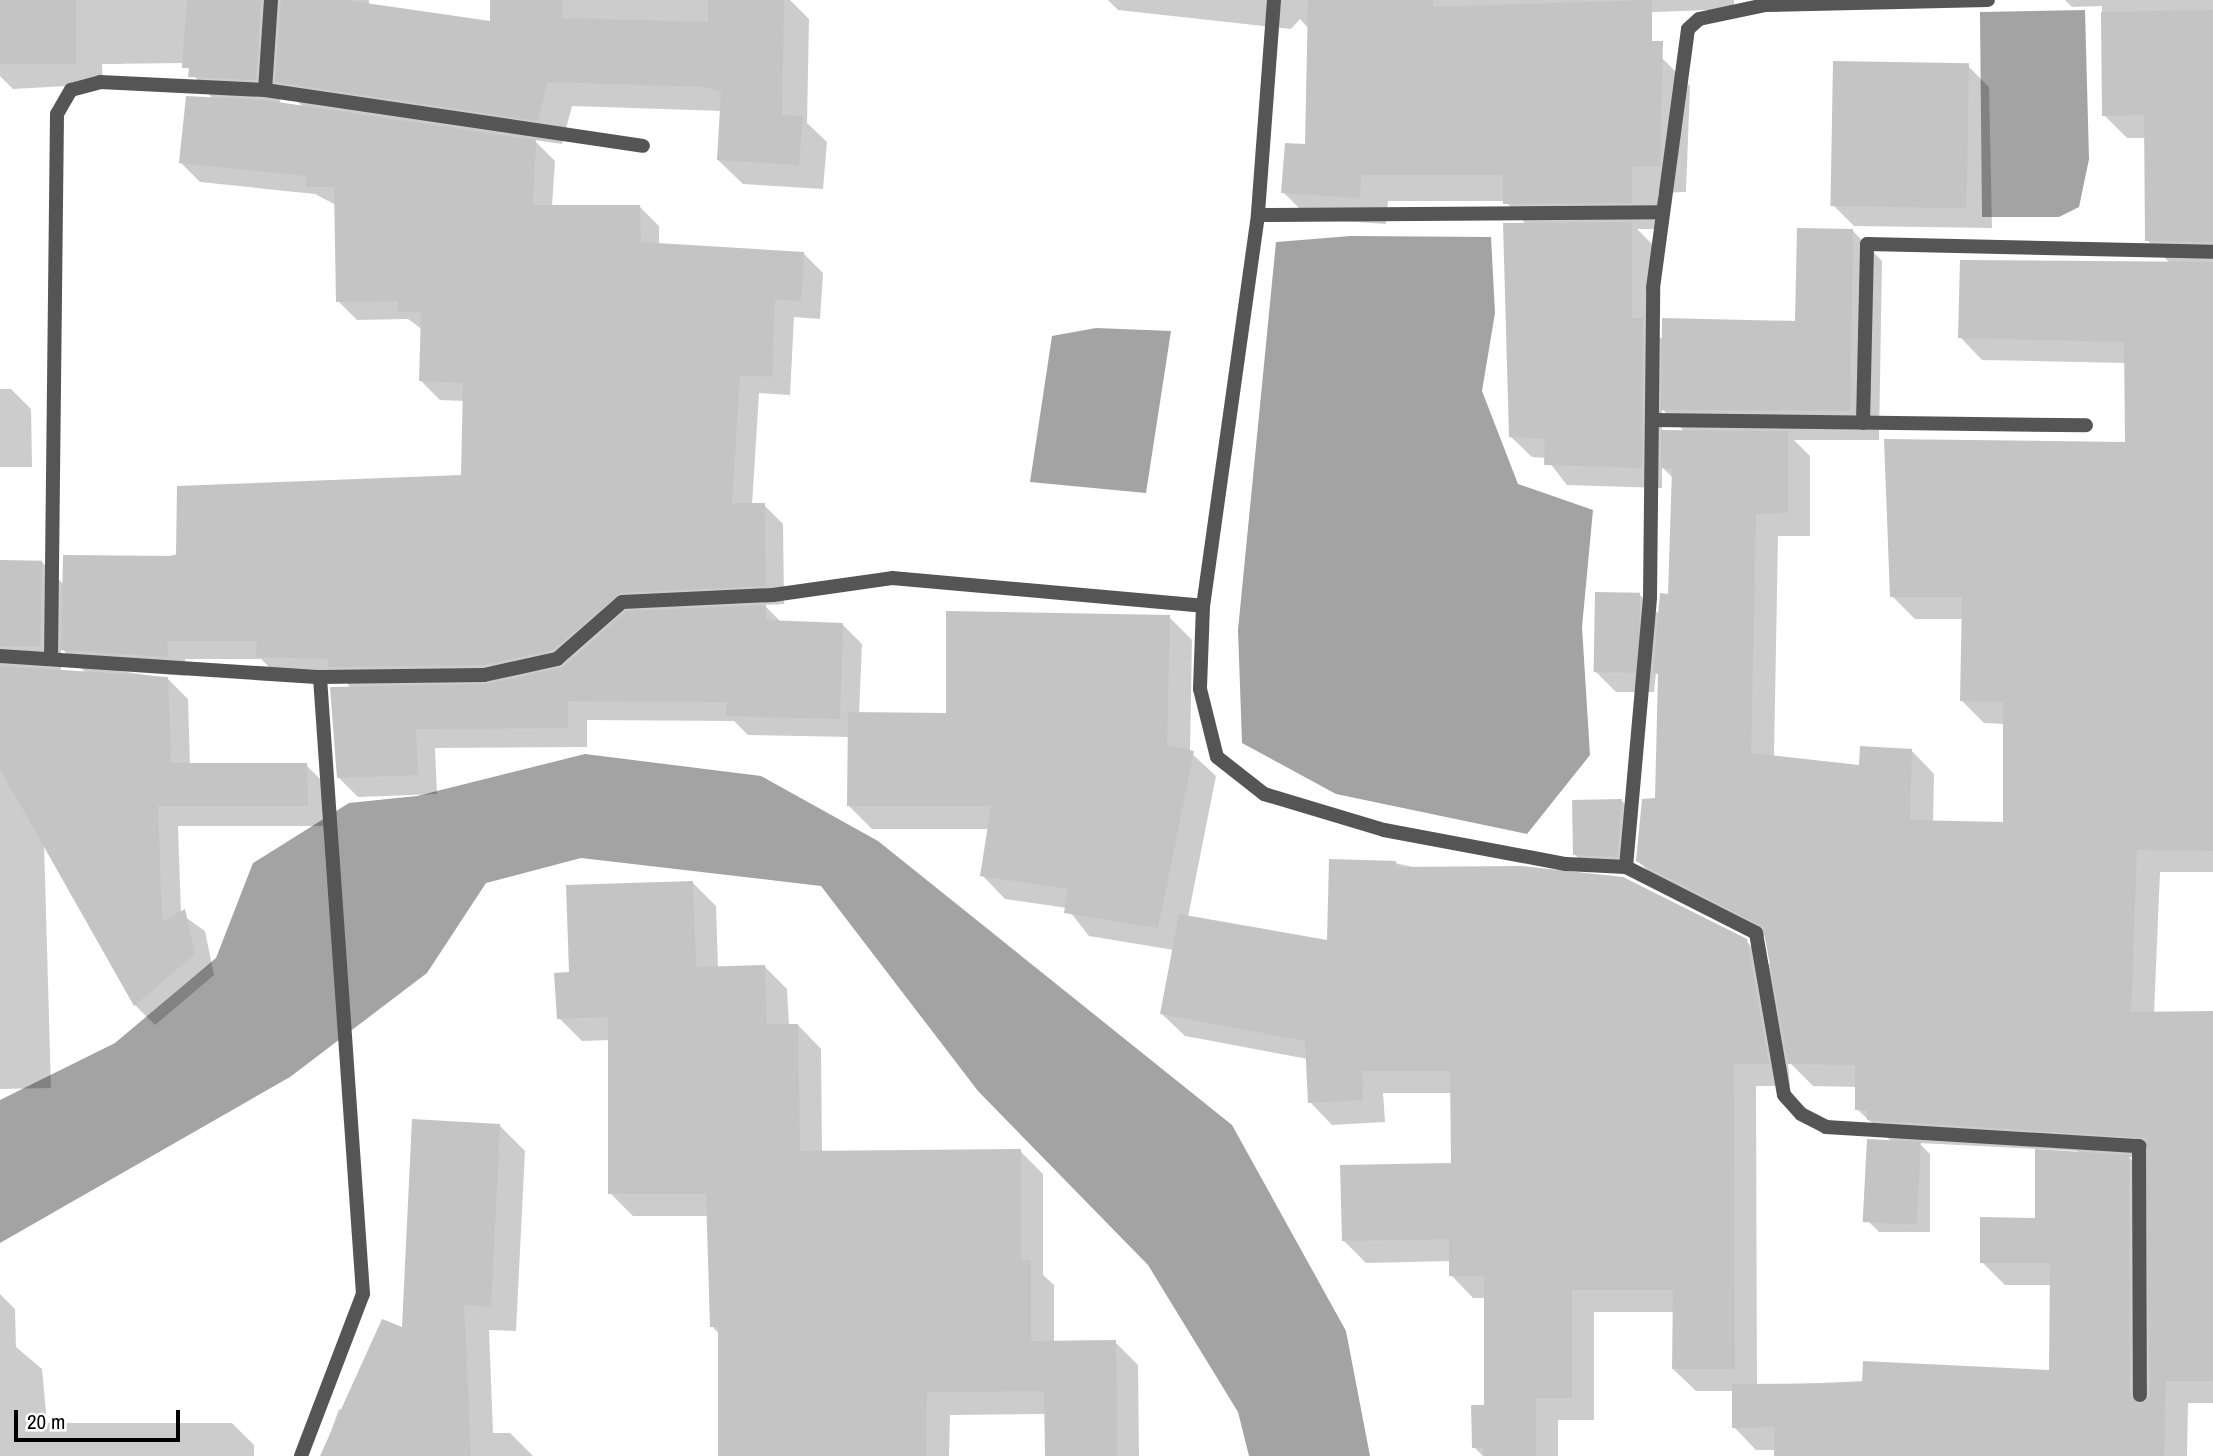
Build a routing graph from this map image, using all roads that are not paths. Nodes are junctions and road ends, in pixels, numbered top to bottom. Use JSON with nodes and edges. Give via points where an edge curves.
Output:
{"nodes":[{"id":1,"x":271,"y":0,"type":"edge"},
{"id":2,"x":1274,"y":0,"type":"edge"},
{"id":3,"x":1988,"y":0,"type":"edge"},
{"id":4,"x":265,"y":90,"type":"junction"},
{"id":5,"x":643,"y":146,"type":"dead end"},
{"id":6,"x":1662,"y":212,"type":"junction"},
{"id":7,"x":1258,"y":215,"type":"junction"},
{"id":8,"x":2213,"y":252,"type":"edge"},
{"id":9,"x":1652,"y":420,"type":"junction"},
{"id":10,"x":1863,"y":423,"type":"junction"},
{"id":11,"x":2086,"y":425,"type":"dead end"},
{"id":12,"x":1203,"y":606,"type":"junction"},
{"id":13,"x":0,"y":656,"type":"edge"},
{"id":14,"x":51,"y":660,"type":"junction"},
{"id":15,"x":320,"y":677,"type":"junction"},
{"id":16,"x":1626,"y":867,"type":"junction"},
{"id":17,"x":2140,"y":1395,"type":"dead end"},
{"id":18,"x":301,"y":1456,"type":"edge"}],
"edges":[{"from":1,"to":4,"type":"street"},
{"from":2,"to":7,"type":"street"},
{"from":3,"to":6,"type":"street","via":[[1765,5],[1699,19],[1688,29]]},
{"from":4,"to":5,"type":"street"},
{"from":4,"to":14,"type":"street","via":[[100,82],[71,90],[57,114]]},
{"from":6,"to":7,"type":"street"},
{"from":6,"to":9,"type":"street","via":[[1653,288]]},
{"from":7,"to":12,"type":"street"},
{"from":8,"to":10,"type":"street","via":[[1867,244]]},
{"from":9,"to":10,"type":"street"},
{"from":9,"to":16,"type":"street","via":[[1650,597]]},
{"from":10,"to":11,"type":"street"},
{"from":12,"to":15,"type":"street","via":[[892,578],[774,595],[622,602],[540,667],[484,675]]},
{"from":12,"to":16,"type":"street","via":[[1200,689],[1217,757],[1264,794],[1384,830],[1566,864]]},
{"from":13,"to":14,"type":"street"},
{"from":14,"to":15,"type":"street"},
{"from":15,"to":18,"type":"street","via":[[324,806],[363,1294]]},
{"from":16,"to":17,"type":"street","via":[[1756,933],[1784,1095],[1801,1114],[1826,1127],[2139,1146]]}]}
